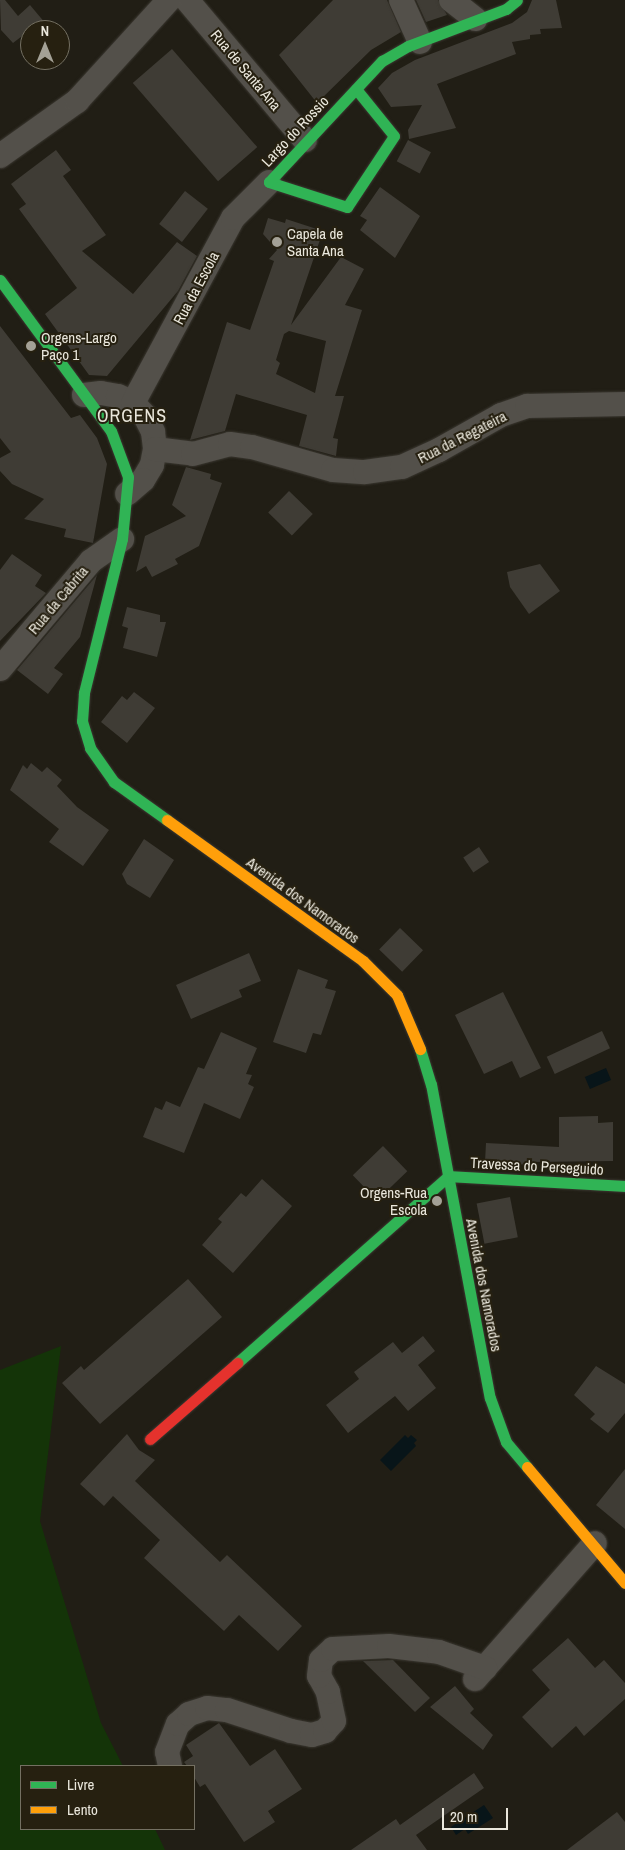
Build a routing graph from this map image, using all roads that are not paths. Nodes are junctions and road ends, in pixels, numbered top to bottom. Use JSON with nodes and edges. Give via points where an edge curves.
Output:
{"nodes":[{"id":1,"x":169,"y":0,"type":"edge"},
{"id":2,"x":187,"y":0,"type":"edge"},
{"id":3,"x":401,"y":0,"type":"edge"},
{"id":4,"x":452,"y":0,"type":"edge"},
{"id":5,"x":513,"y":2,"type":"edge"},
{"id":6,"x":475,"y":19,"type":"junction"},
{"id":7,"x":420,"y":42,"type":"junction"},
{"id":8,"x":356,"y":89,"type":"junction"},
{"id":9,"x":305,"y":140,"type":"junction"},
{"id":10,"x":0,"y":156,"type":"edge"},
{"id":11,"x":269,"y":182,"type":"junction"},
{"id":12,"x":0,"y":280,"type":"edge"},
{"id":13,"x":84,"y":395,"type":"junction"},
{"id":14,"x":133,"y":404,"type":"junction"},
{"id":15,"x":625,"y":404,"type":"edge"},
{"id":16,"x":155,"y":449,"type":"junction"},
{"id":17,"x":128,"y":494,"type":"junction"},
{"id":18,"x":122,"y":538,"type":"junction"},
{"id":19,"x":0,"y":669,"type":"edge"},
{"id":20,"x":448,"y":1176,"type":"junction"},
{"id":21,"x":625,"y":1186,"type":"edge"},
{"id":22,"x":150,"y":1439,"type":"dead end"},
{"id":23,"x":595,"y":1544,"type":"junction"},
{"id":24,"x":625,"y":1583,"type":"edge"},
{"id":25,"x":170,"y":1765,"type":"edge"}],
"edges":[{"from":1,"to":10,"type":"street","via":[[77,101]]},
{"from":2,"to":9,"type":"street","name":"Rua de Santa Ana"},
{"from":3,"to":7,"type":"street"},
{"from":4,"to":6,"type":"street"},
{"from":5,"to":6,"type":"street"},
{"from":6,"to":7,"type":"street"},
{"from":7,"to":8,"type":"street","via":[[382,61]]},
{"from":8,"to":9,"type":"street","name":"Largo do Rossio"},
{"from":8,"to":11,"type":"street","name":"Largo do Rossio","via":[[394,136],[346,208]]},
{"from":9,"to":11,"type":"street","name":"Largo do Rossio"},
{"from":11,"to":14,"type":"street","name":"Rua da Escola","via":[[233,218]]},
{"from":12,"to":13,"type":"street","name":"Avenida dos Namorados"},
{"from":13,"to":14,"type":"street","via":[[118,396]]},
{"from":13,"to":17,"type":"street","name":"Avenida dos Namorados","via":[[118,443],[128,477]]},
{"from":14,"to":16,"type":"street","via":[[149,424]]},
{"from":15,"to":16,"type":"street","name":"Rua da Regateira","via":[[527,406],[500,415],[440,450],[402,467],[365,472],[333,470],[230,444],[193,454]]},
{"from":16,"to":17,"type":"street","via":[[152,465],[143,480]]},
{"from":17,"to":18,"type":"street","name":"Avenida dos Namorados"},
{"from":18,"to":19,"type":"street","name":"Rua da Cabrita","via":[[91,561]]},
{"from":18,"to":20,"type":"street","name":"Avenida dos Namorados","via":[[84,693],[82,721],[90,748],[114,782],[363,961],[397,995],[415,1031],[431,1084]]},
{"from":20,"to":21,"type":"street","name":"Travessa do Perseguido"},
{"from":20,"to":22,"type":"street"},
{"from":20,"to":23,"type":"street","name":"Avenida dos Namorados","via":[[490,1398],[506,1442]]},
{"from":23,"to":24,"type":"street","name":"Avenida dos Namorados"},
{"from":23,"to":25,"type":"street","via":[[480,1674],[439,1652],[390,1646],[333,1648],[321,1660],[319,1676],[328,1692],[334,1721],[325,1731],[312,1735],[291,1731],[227,1710],[207,1708],[189,1714],[178,1724],[167,1752]]}]}
